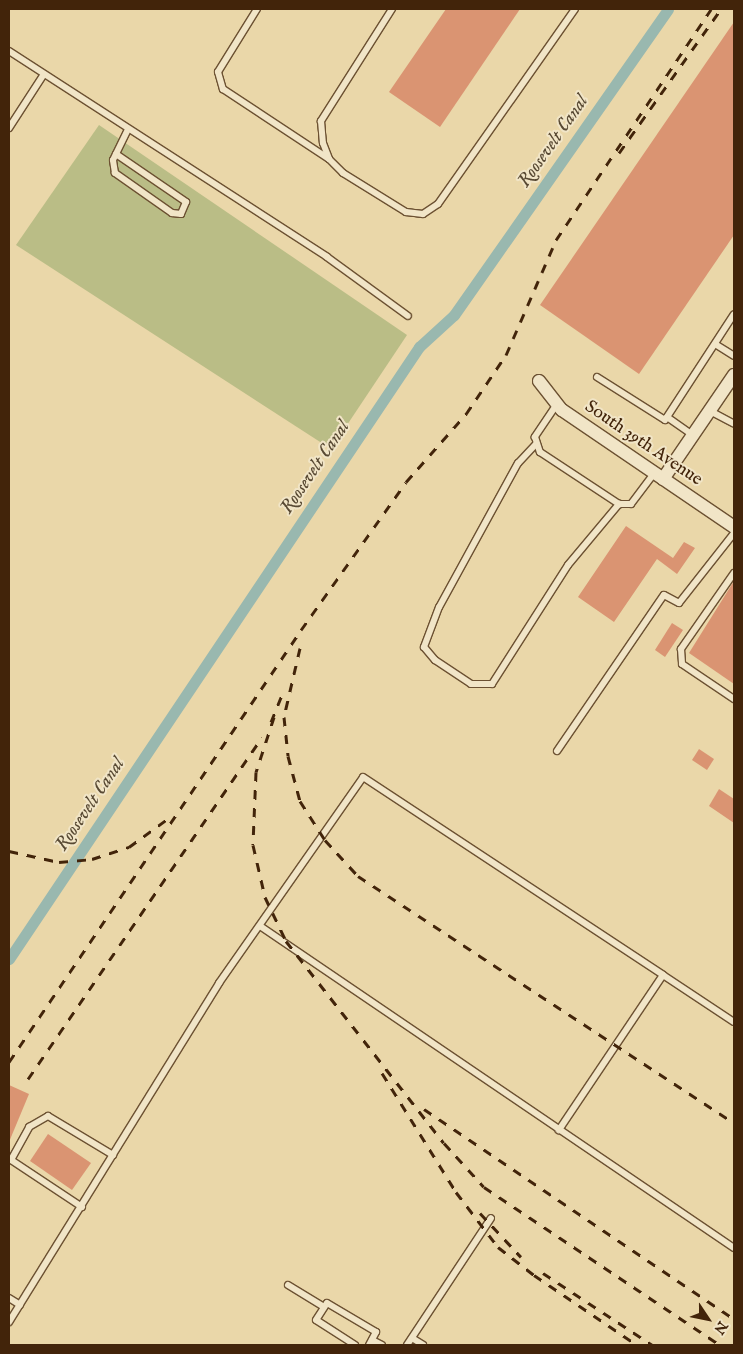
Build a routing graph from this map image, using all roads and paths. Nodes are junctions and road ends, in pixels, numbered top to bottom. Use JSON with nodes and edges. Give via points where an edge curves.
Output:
{"nodes":[{"id":1,"x":257,"y":9,"type":"edge"},
{"id":2,"x":392,"y":9,"type":"edge"},
{"id":3,"x":575,"y":9,"type":"edge"},
{"id":4,"x":9,"y":51,"type":"edge"},
{"id":5,"x":44,"y":74,"type":"junction"},
{"id":6,"x":9,"y":128,"type":"edge"},
{"id":7,"x":128,"y":129,"type":"junction"},
{"id":8,"x":116,"y":154,"type":"junction"},
{"id":9,"x":329,"y":159,"type":"junction"},
{"id":10,"x":734,"y":314,"type":"edge"},
{"id":11,"x":408,"y":316,"type":"dead end"},
{"id":12,"x":715,"y":344,"type":"junction"},
{"id":13,"x":734,"y":356,"type":"edge"},
{"id":14,"x":734,"y":376,"type":"edge"},
{"id":15,"x":597,"y":377,"type":"dead end"},
{"id":16,"x":539,"y":381,"type":"dead end"},
{"id":17,"x":557,"y":404,"type":"junction"},
{"id":18,"x":710,"y":411,"type":"junction"},
{"id":19,"x":667,"y":417,"type":"junction"},
{"id":20,"x":734,"y":424,"type":"edge"},
{"id":21,"x":693,"y":435,"type":"junction"},
{"id":22,"x":536,"y":444,"type":"junction"},
{"id":23,"x":659,"y":476,"type":"junction"},
{"id":24,"x":619,"y":504,"type":"junction"},
{"id":25,"x":734,"y":527,"type":"edge"},
{"id":26,"x":734,"y":533,"type":"edge"},
{"id":27,"x":734,"y":573,"type":"edge"},
{"id":28,"x":734,"y":699,"type":"edge"},
{"id":29,"x":557,"y":751,"type":"dead end"},
{"id":30,"x":260,"y":926,"type":"junction"},
{"id":31,"x":663,"y":975,"type":"junction"},
{"id":32,"x":734,"y":1022,"type":"edge"},
{"id":33,"x":559,"y":1130,"type":"junction"},
{"id":34,"x":113,"y":1154,"type":"junction"},
{"id":35,"x":10,"y":1161,"type":"edge"},
{"id":36,"x":82,"y":1206,"type":"junction"},
{"id":37,"x":491,"y":1218,"type":"dead end"},
{"id":38,"x":734,"y":1248,"type":"edge"},
{"id":39,"x":288,"y":1285,"type":"dead end"},
{"id":40,"x":9,"y":1298,"type":"edge"},
{"id":41,"x":20,"y":1305,"type":"junction"},
{"id":42,"x":324,"y":1307,"type":"junction"},
{"id":43,"x":9,"y":1322,"type":"edge"},
{"id":44,"x":412,"y":1338,"type":"junction"},
{"id":45,"x":371,"y":1342,"type":"edge"},
{"id":46,"x":355,"y":1345,"type":"edge"},
{"id":47,"x":382,"y":1345,"type":"edge"},
{"id":48,"x":408,"y":1345,"type":"edge"},
{"id":49,"x":423,"y":1345,"type":"edge"}],
"edges":[{"from":1,"to":9,"type":"lane","via":[[218,72],[223,89]]},
{"from":2,"to":9,"type":"lane","via":[[321,121]]},
{"from":3,"to":9,"type":"lane","via":[[438,204],[423,214],[406,212],[375,194]]},
{"from":4,"to":5,"type":"lane"},
{"from":5,"to":6,"type":"lane"},
{"from":5,"to":7,"type":"lane"},
{"from":7,"to":8,"type":"lane"},
{"from":7,"to":11,"type":"lane","via":[[327,257]]},
{"from":8,"to":8,"type":"lane","via":[[112,167],[115,173],[172,214],[180,214],[186,202]]},
{"from":10,"to":12,"type":"lane"},
{"from":12,"to":13,"type":"lane"},
{"from":12,"to":19,"type":"lane"},
{"from":14,"to":18,"type":"street"},
{"from":15,"to":19,"type":"lane","via":[[665,420]]},
{"from":16,"to":17,"type":"street","name":"South 39th Avenue"},
{"from":17,"to":22,"type":"lane","via":[[535,437]]},
{"from":17,"to":23,"type":"street","name":"South 39th Avenue"},
{"from":18,"to":20,"type":"lane"},
{"from":18,"to":21,"type":"street"},
{"from":19,"to":21,"type":"lane"},
{"from":21,"to":23,"type":"street"},
{"from":22,"to":24,"type":"lane","via":[[540,452]]},
{"from":22,"to":24,"type":"lane","via":[[518,463],[439,607],[424,647],[435,660],[471,684],[492,684],[568,565]]},
{"from":23,"to":24,"type":"lane","via":[[631,504]]},
{"from":23,"to":25,"type":"street","name":"South 39th Avenue"},
{"from":26,"to":29,"type":"lane","via":[[679,603],[664,595]]},
{"from":27,"to":28,"type":"lane","via":[[681,649],[682,664]]},
{"from":30,"to":31,"type":"lane","via":[[363,777]]},
{"from":30,"to":33,"type":"lane"},
{"from":30,"to":34,"type":"lane"},
{"from":31,"to":32,"type":"lane"},
{"from":31,"to":33,"type":"lane"},
{"from":33,"to":38,"type":"lane"},
{"from":34,"to":35,"type":"lane","via":[[48,1116],[29,1127]]},
{"from":34,"to":36,"type":"lane"},
{"from":35,"to":36,"type":"lane"},
{"from":36,"to":41,"type":"lane"},
{"from":37,"to":44,"type":"lane"},
{"from":39,"to":42,"type":"lane"},
{"from":40,"to":41,"type":"lane"},
{"from":41,"to":43,"type":"lane"},
{"from":42,"to":45,"type":"lane","via":[[330,1303],[375,1332]]},
{"from":42,"to":46,"type":"lane","via":[[316,1320]]},
{"from":44,"to":48,"type":"lane"},
{"from":44,"to":49,"type":"lane"},
{"from":45,"to":47,"type":"lane"}]}
